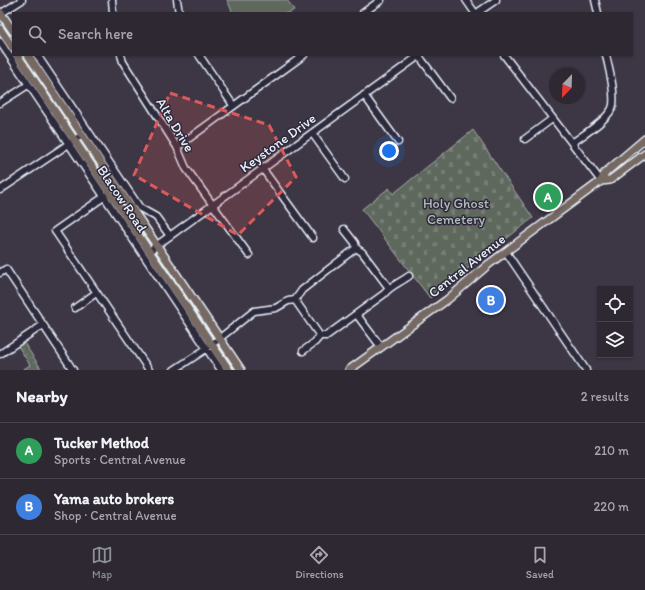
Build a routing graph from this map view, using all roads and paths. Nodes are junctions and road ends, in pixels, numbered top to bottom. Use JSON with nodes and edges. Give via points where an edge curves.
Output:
{"nodes":[{"id":1,"x":22,"y":0,"type":"edge"},
{"id":2,"x":112,"y":0,"type":"edge"},
{"id":3,"x":178,"y":0,"type":"edge"},
{"id":4,"x":381,"y":0,"type":"edge"},
{"id":5,"x":466,"y":0,"type":"edge"},
{"id":6,"x":496,"y":0,"type":"edge"},
{"id":7,"x":595,"y":0,"type":"edge"},
{"id":8,"x":11,"y":11,"type":"edge"},
{"id":9,"x":113,"y":12,"type":"edge"},
{"id":10,"x":179,"y":12,"type":"edge"},
{"id":11,"x":364,"y":12,"type":"edge"},
{"id":12,"x":475,"y":12,"type":"edge"},
{"id":13,"x":478,"y":12,"type":"edge"},
{"id":14,"x":598,"y":12,"type":"edge"},
{"id":15,"x":0,"y":13,"type":"edge"},
{"id":16,"x":0,"y":28,"type":"edge"},
{"id":17,"x":12,"y":31,"type":"edge"},
{"id":18,"x":0,"y":42,"type":"edge"},
{"id":19,"x":12,"y":46,"type":"edge"},
{"id":20,"x":18,"y":56,"type":"edge"},
{"id":21,"x":29,"y":56,"type":"edge"},
{"id":22,"x":38,"y":56,"type":"edge"},
{"id":23,"x":120,"y":56,"type":"edge"},
{"id":24,"x":199,"y":56,"type":"edge"},
{"id":25,"x":303,"y":56,"type":"edge"},
{"id":26,"x":418,"y":56,"type":"edge"},
{"id":27,"x":420,"y":56,"type":"edge"},
{"id":28,"x":505,"y":56,"type":"edge"},
{"id":29,"x":606,"y":56,"type":"edge"},
{"id":30,"x":28,"y":84,"type":"junction"},
{"id":31,"x":364,"y":95,"type":"junction"},
{"id":32,"x":450,"y":98,"type":"dead end"},
{"id":33,"x":0,"y":103,"type":"edge"},
{"id":34,"x":233,"y":105,"type":"junction"},
{"id":35,"x":552,"y":119,"type":"junction"},
{"id":36,"x":312,"y":133,"type":"junction"},
{"id":37,"x":82,"y":135,"type":"junction"},
{"id":38,"x":525,"y":139,"type":"dead end"},
{"id":39,"x":645,"y":139,"type":"edge"},
{"id":40,"x":71,"y":142,"type":"junction"},
{"id":41,"x":398,"y":142,"type":"dead end"},
{"id":42,"x":572,"y":143,"type":"junction"},
{"id":43,"x":177,"y":147,"type":"junction"},
{"id":44,"x":645,"y":154,"type":"edge"},
{"id":45,"x":262,"y":168,"type":"junction"},
{"id":46,"x":345,"y":179,"type":"dead end"},
{"id":47,"x":601,"y":181,"type":"junction"},
{"id":48,"x":0,"y":190,"type":"edge"},
{"id":49,"x":108,"y":194,"type":"junction"},
{"id":50,"x":213,"y":205,"type":"junction"},
{"id":51,"x":344,"y":229,"type":"dead end"},
{"id":52,"x":170,"y":236,"type":"junction"},
{"id":53,"x":313,"y":238,"type":"dead end"},
{"id":54,"x":157,"y":246,"type":"junction"},
{"id":55,"x":356,"y":248,"type":"junction"},
{"id":56,"x":150,"y":251,"type":"junction"},
{"id":57,"x":506,"y":252,"type":"junction"},
{"id":58,"x":249,"y":255,"type":"dead end"},
{"id":59,"x":0,"y":273,"type":"edge"},
{"id":60,"x":409,"y":276,"type":"dead end"},
{"id":61,"x":389,"y":288,"type":"junction"},
{"id":62,"x":96,"y":293,"type":"junction"},
{"id":63,"x":295,"y":300,"type":"junction"},
{"id":64,"x":75,"y":308,"type":"dead end"},
{"id":65,"x":357,"y":315,"type":"junction"},
{"id":66,"x":43,"y":325,"type":"junction"},
{"id":67,"x":320,"y":336,"type":"junction"},
{"id":68,"x":220,"y":338,"type":"junction"},
{"id":69,"x":209,"y":346,"type":"junction"},
{"id":70,"x":381,"y":347,"type":"junction"},
{"id":71,"x":302,"y":351,"type":"dead end"},
{"id":72,"x":0,"y":354,"type":"edge"},
{"id":73,"x":357,"y":368,"type":"edge"},
{"id":74,"x":73,"y":370,"type":"edge"},
{"id":75,"x":149,"y":370,"type":"edge"},
{"id":76,"x":174,"y":370,"type":"edge"},
{"id":77,"x":221,"y":370,"type":"edge"},
{"id":78,"x":229,"y":370,"type":"edge"},
{"id":79,"x":241,"y":370,"type":"edge"},
{"id":80,"x":349,"y":370,"type":"edge"},
{"id":81,"x":586,"y":370,"type":"edge"}],
"edges":[{"from":1,"to":8,"type":"street"},
{"from":2,"to":9,"type":"street"},
{"from":3,"to":10,"type":"street"},
{"from":4,"to":11,"type":"street"},
{"from":5,"to":12,"type":"street"},
{"from":6,"to":13,"type":"street"},
{"from":7,"to":14,"type":"street"},
{"from":8,"to":15,"type":"street"},
{"from":15,"to":17,"type":"main road"},
{"from":16,"to":19,"type":"main road"},
{"from":18,"to":30,"type":"street","name":"Blacow Road"},
{"from":20,"to":40,"type":"main road","name":"Blacow Road"},
{"from":21,"to":37,"type":"main road","name":"Blacow Road"},
{"from":22,"to":52,"type":"street","name":"Blacow Road","via":[[140,208],[156,217]]},
{"from":23,"to":43,"type":"street","name":"Alta Drive"},
{"from":24,"to":34,"type":"street"},
{"from":25,"to":34,"type":"street"},
{"from":26,"to":31,"type":"street","name":"Keystone Drive"},
{"from":27,"to":32,"type":"street"},
{"from":28,"to":35,"type":"street"},
{"from":29,"to":42,"type":"street","via":[[613,106],[604,118]]},
{"from":30,"to":33,"type":"street"},
{"from":30,"to":40,"type":"street","name":"Blacow Road"},
{"from":31,"to":36,"type":"street","name":"Keystone Drive"},
{"from":31,"to":41,"type":"street"},
{"from":34,"to":43,"type":"street"},
{"from":35,"to":38,"type":"street"},
{"from":35,"to":42,"type":"street"},
{"from":36,"to":45,"type":"street","name":"Keystone Drive"},
{"from":36,"to":46,"type":"street"},
{"from":37,"to":40,"type":"street"},
{"from":37,"to":54,"type":"main road","name":"Blacow Road"},
{"from":39,"to":47,"type":"main road","name":"Central Avenue","via":[[605,173]]},
{"from":40,"to":48,"type":"street"},
{"from":40,"to":49,"type":"main road","name":"Blacow Road"},
{"from":42,"to":47,"type":"street"},
{"from":43,"to":50,"type":"street","name":"Alta Drive","via":[[186,168]]},
{"from":44,"to":47,"type":"main road","name":"Central Avenue","via":[[610,180]]},
{"from":45,"to":50,"type":"street","name":"Keystone Drive"},
{"from":45,"to":53,"type":"street"},
{"from":47,"to":57,"type":"main road","name":"Central Avenue"},
{"from":49,"to":56,"type":"main road","name":"Blacow Road"},
{"from":49,"to":62,"type":"street","via":[[55,231]]},
{"from":49,"to":69,"type":"street","name":"Blacow Road"},
{"from":50,"to":52,"type":"street","name":"Keystone Drive"},
{"from":50,"to":58,"type":"street","name":"Alta Drive"},
{"from":51,"to":55,"type":"street"},
{"from":52,"to":54,"type":"street","name":"Keystone Drive"},
{"from":54,"to":56,"type":"street","name":"Keystone Drive"},
{"from":54,"to":68,"type":"main road","name":"Blacow Road"},
{"from":55,"to":61,"type":"street","via":[[362,252]]},
{"from":55,"to":63,"type":"street","via":[[302,290]]},
{"from":56,"to":69,"type":"main road","name":"Blacow Road"},
{"from":57,"to":70,"type":"main road","name":"Central Avenue","via":[[468,284]]},
{"from":57,"to":81,"type":"street"},
{"from":59,"to":66,"type":"street","via":[[6,269]]},
{"from":60,"to":61,"type":"street"},
{"from":61,"to":65,"type":"street"},
{"from":62,"to":64,"type":"street"},
{"from":62,"to":75,"type":"street"},
{"from":63,"to":67,"type":"street"},
{"from":63,"to":68,"type":"street","via":[[276,308],[254,311]]},
{"from":65,"to":67,"type":"street","via":[[326,336]]},
{"from":65,"to":70,"type":"street"},
{"from":66,"to":72,"type":"street"},
{"from":66,"to":74,"type":"street"},
{"from":67,"to":71,"type":"street"},
{"from":68,"to":69,"type":"street"},
{"from":68,"to":79,"type":"main road","name":"Blacow Road"},
{"from":69,"to":76,"type":"street"},
{"from":69,"to":77,"type":"street","name":"Blacow Road"},
{"from":69,"to":78,"type":"main road","name":"Blacow Road"},
{"from":70,"to":73,"type":"main road","name":"Central Avenue"},
{"from":73,"to":80,"type":"main road","name":"Central Avenue"}]}
